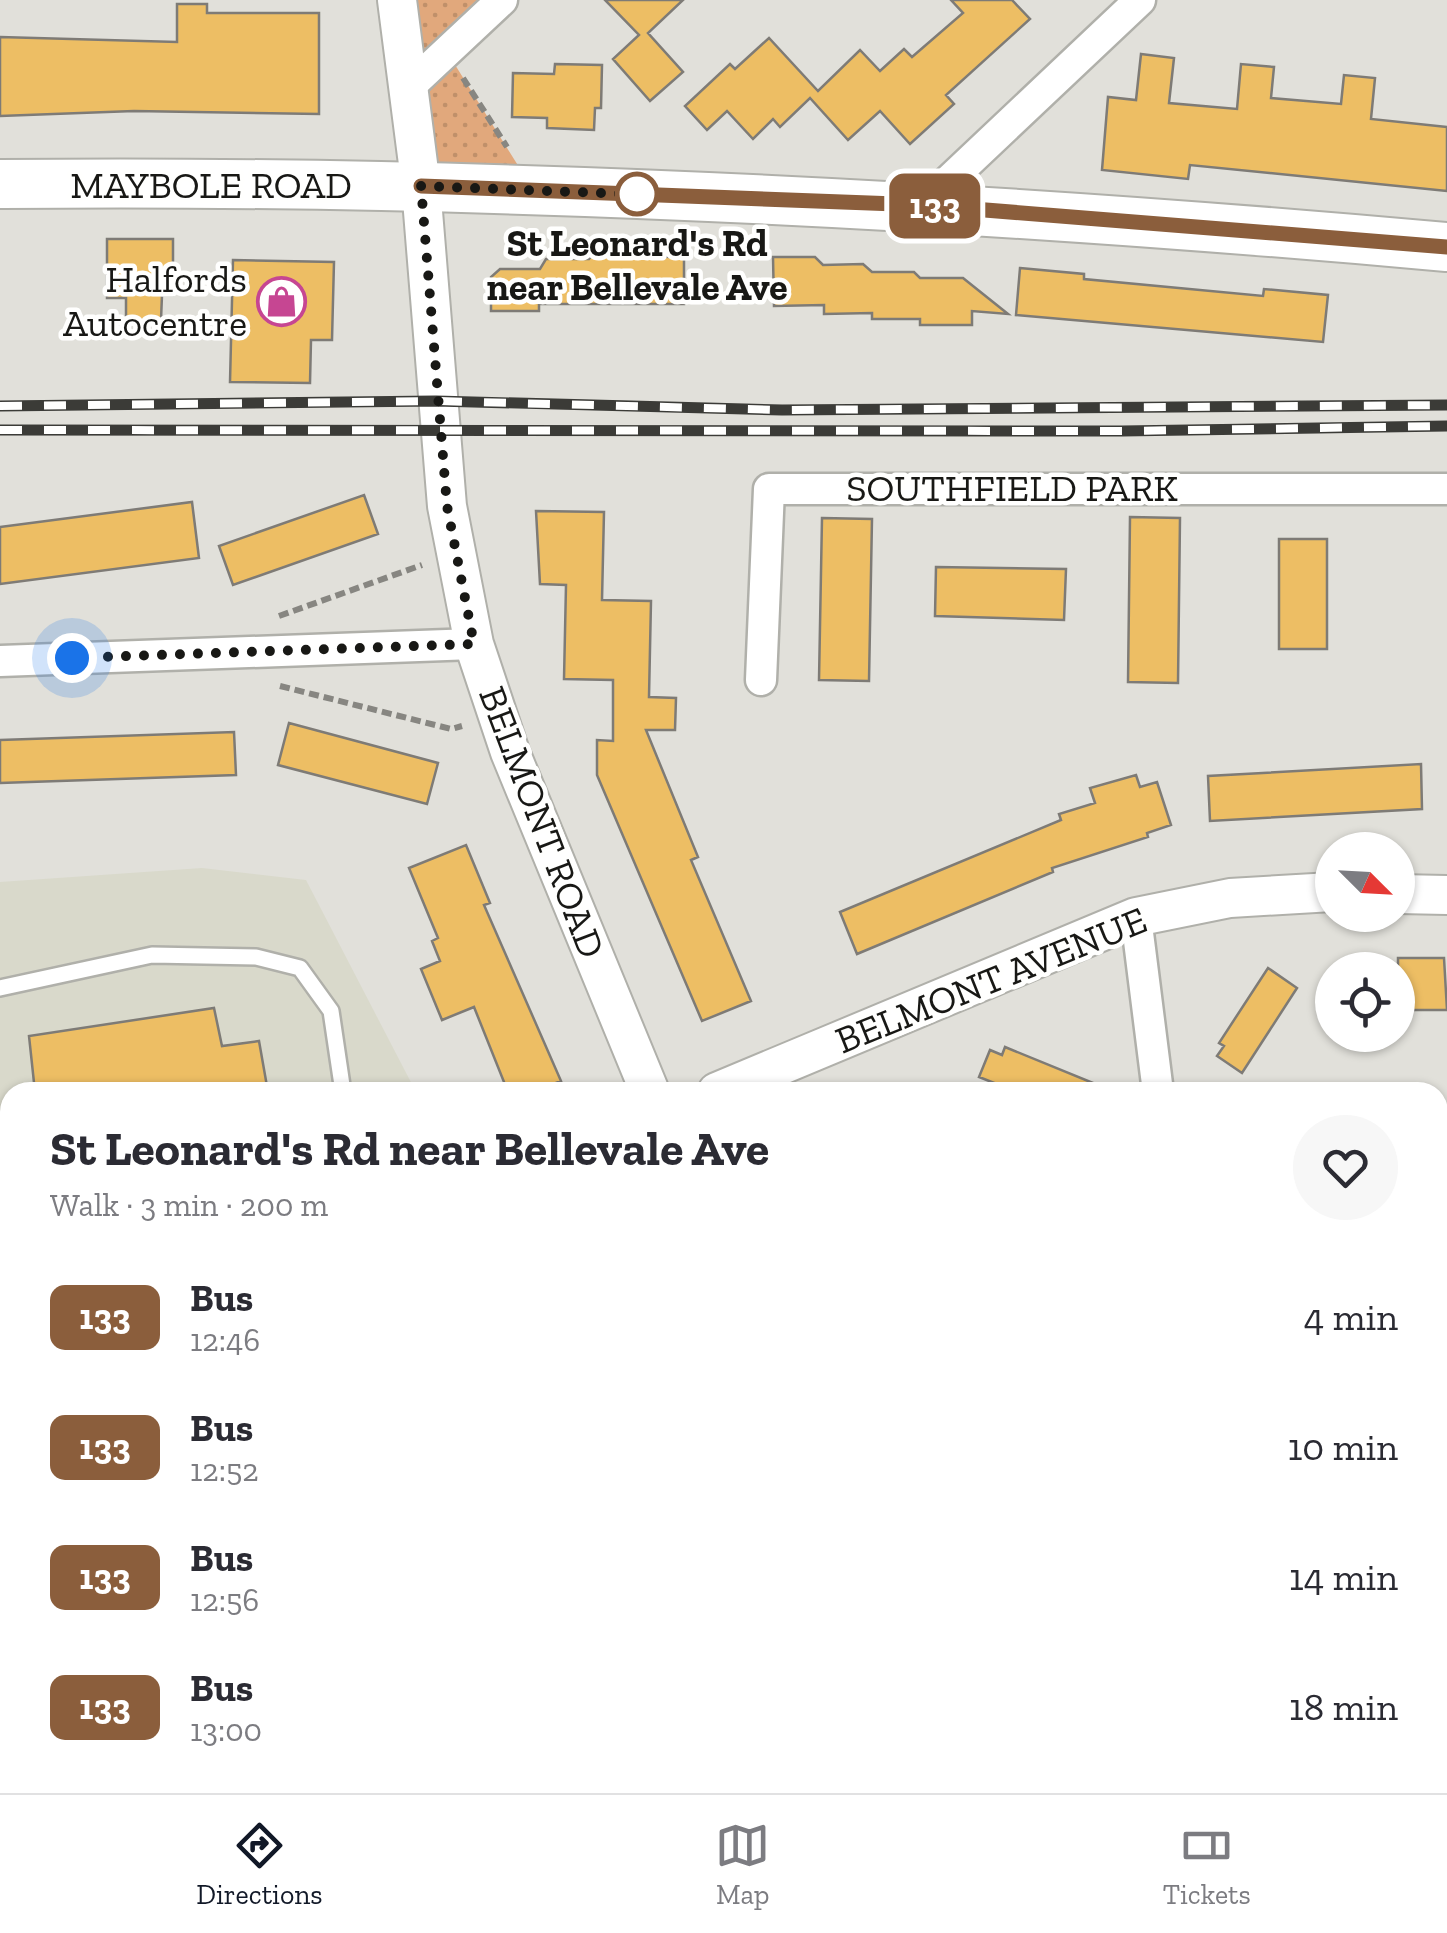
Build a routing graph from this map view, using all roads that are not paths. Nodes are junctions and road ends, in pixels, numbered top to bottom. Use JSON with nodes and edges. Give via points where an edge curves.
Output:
{"nodes":[{"id":1,"x":397,"y":0,"type":"edge"},
{"id":2,"x":502,"y":0,"type":"edge"},
{"id":3,"x":1140,"y":0,"type":"edge"},
{"id":4,"x":409,"y":87,"type":"junction"},
{"id":5,"x":0,"y":184,"type":"edge"},
{"id":6,"x":421,"y":186,"type":"junction"},
{"id":7,"x":923,"y":205,"type":"junction"},
{"id":8,"x":1447,"y":247,"type":"edge"},
{"id":9,"x":1447,"y":489,"type":"edge"},
{"id":10,"x":474,"y":644,"type":"junction"},
{"id":11,"x":0,"y":661,"type":"edge"},
{"id":12,"x":761,"y":680,"type":"dead end"},
{"id":13,"x":1315,"y":893,"type":"edge"},
{"id":14,"x":1415,"y":894,"type":"edge"},
{"id":15,"x":1447,"y":895,"type":"edge"},
{"id":16,"x":1136,"y":916,"type":"junction"},
{"id":17,"x":0,"y":988,"type":"edge"},
{"id":18,"x":341,"y":1082,"type":"edge"},
{"id":19,"x":646,"y":1082,"type":"edge"},
{"id":20,"x":741,"y":1082,"type":"edge"},
{"id":21,"x":1157,"y":1082,"type":"edge"}],
"edges":[{"from":1,"to":4,"type":"street","name":"BELMONT ROAD"},
{"from":2,"to":4,"type":"street"},
{"from":3,"to":7,"type":"street"},
{"from":4,"to":6,"type":"street","name":"BELMONT ROAD"},
{"from":5,"to":6,"type":"main road","name":"MAYBOLE ROAD"},
{"from":6,"to":7,"type":"main road","name":"MAYBOLE ROAD"},
{"from":6,"to":10,"type":"street","name":"BELMONT ROAD","via":[[447,506]]},
{"from":7,"to":8,"type":"main road","name":"MAYBOLE ROAD"},
{"from":9,"to":12,"type":"street","name":"SOUTHFIELD PARK","via":[[769,489]]},
{"from":10,"to":11,"type":"street"},
{"from":10,"to":19,"type":"street","name":"BELMONT ROAD","via":[[510,752]]},
{"from":13,"to":16,"type":"street","name":"BELMONT AVENUE","via":[[1230,898]]},
{"from":14,"to":15,"type":"street"},
{"from":16,"to":20,"type":"street","name":"BELMONT AVENUE"},
{"from":16,"to":21,"type":"street"},
{"from":17,"to":18,"type":"lane","via":[[152,955],[256,957],[300,968],[331,1010]]}]}
